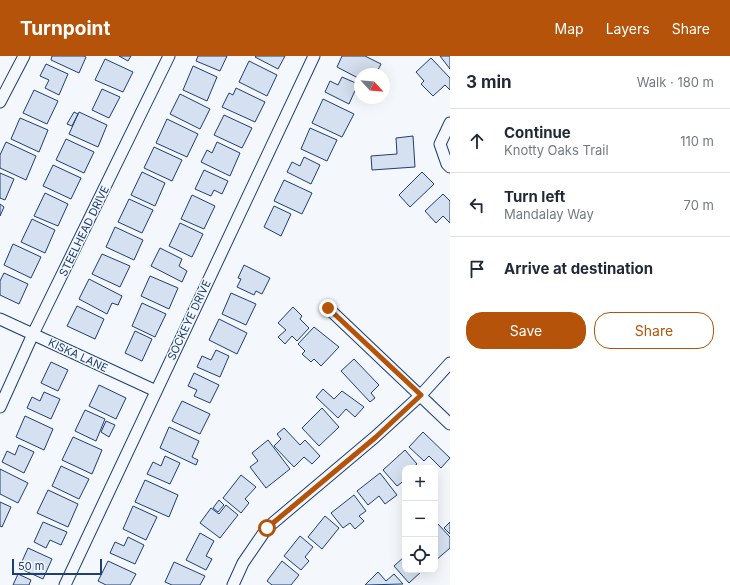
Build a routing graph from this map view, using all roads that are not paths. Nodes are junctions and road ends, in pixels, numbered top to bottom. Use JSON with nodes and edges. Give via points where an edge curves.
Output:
{"nodes":[{"id":1,"x":24,"y":56,"type":"edge"},
{"id":2,"x":169,"y":56,"type":"edge"},
{"id":3,"x":314,"y":56,"type":"edge"},
{"id":4,"x":0,"y":102,"type":"edge"},
{"id":5,"x":450,"y":123,"type":"edge"},
{"id":6,"x":450,"y":167,"type":"edge"},
{"id":7,"x":328,"y":308,"type":"dead end"},
{"id":8,"x":0,"y":319,"type":"edge"},
{"id":9,"x":33,"y":334,"type":"junction"},
{"id":10,"x":450,"y":363,"type":"edge"},
{"id":11,"x":156,"y":391,"type":"junction"},
{"id":12,"x":421,"y":395,"type":"junction"},
{"id":13,"x":0,"y":407,"type":"edge"},
{"id":14,"x":450,"y":424,"type":"edge"},
{"id":15,"x":65,"y":585,"type":"edge"},
{"id":16,"x":233,"y":585,"type":"edge"}],
"edges":[{"from":1,"to":4,"type":"street"},
{"from":2,"to":9,"type":"street","name":"STEELHEAD DRIVE"},
{"from":3,"to":11,"type":"street","name":"SOCKEYE DRIVE"},
{"from":5,"to":6,"type":"street","via":[[440,144]]},
{"from":7,"to":12,"type":"street"},
{"from":8,"to":9,"type":"street","name":"KISKA LANE"},
{"from":9,"to":11,"type":"street","name":"KISKA LANE"},
{"from":9,"to":13,"type":"street","name":"STEELHEAD DRIVE"},
{"from":10,"to":12,"type":"street"},
{"from":11,"to":15,"type":"street","name":"SOCKEYE DRIVE"},
{"from":12,"to":14,"type":"street"},
{"from":12,"to":16,"type":"street","via":[[376,437],[267,528],[243,563]]}]}
